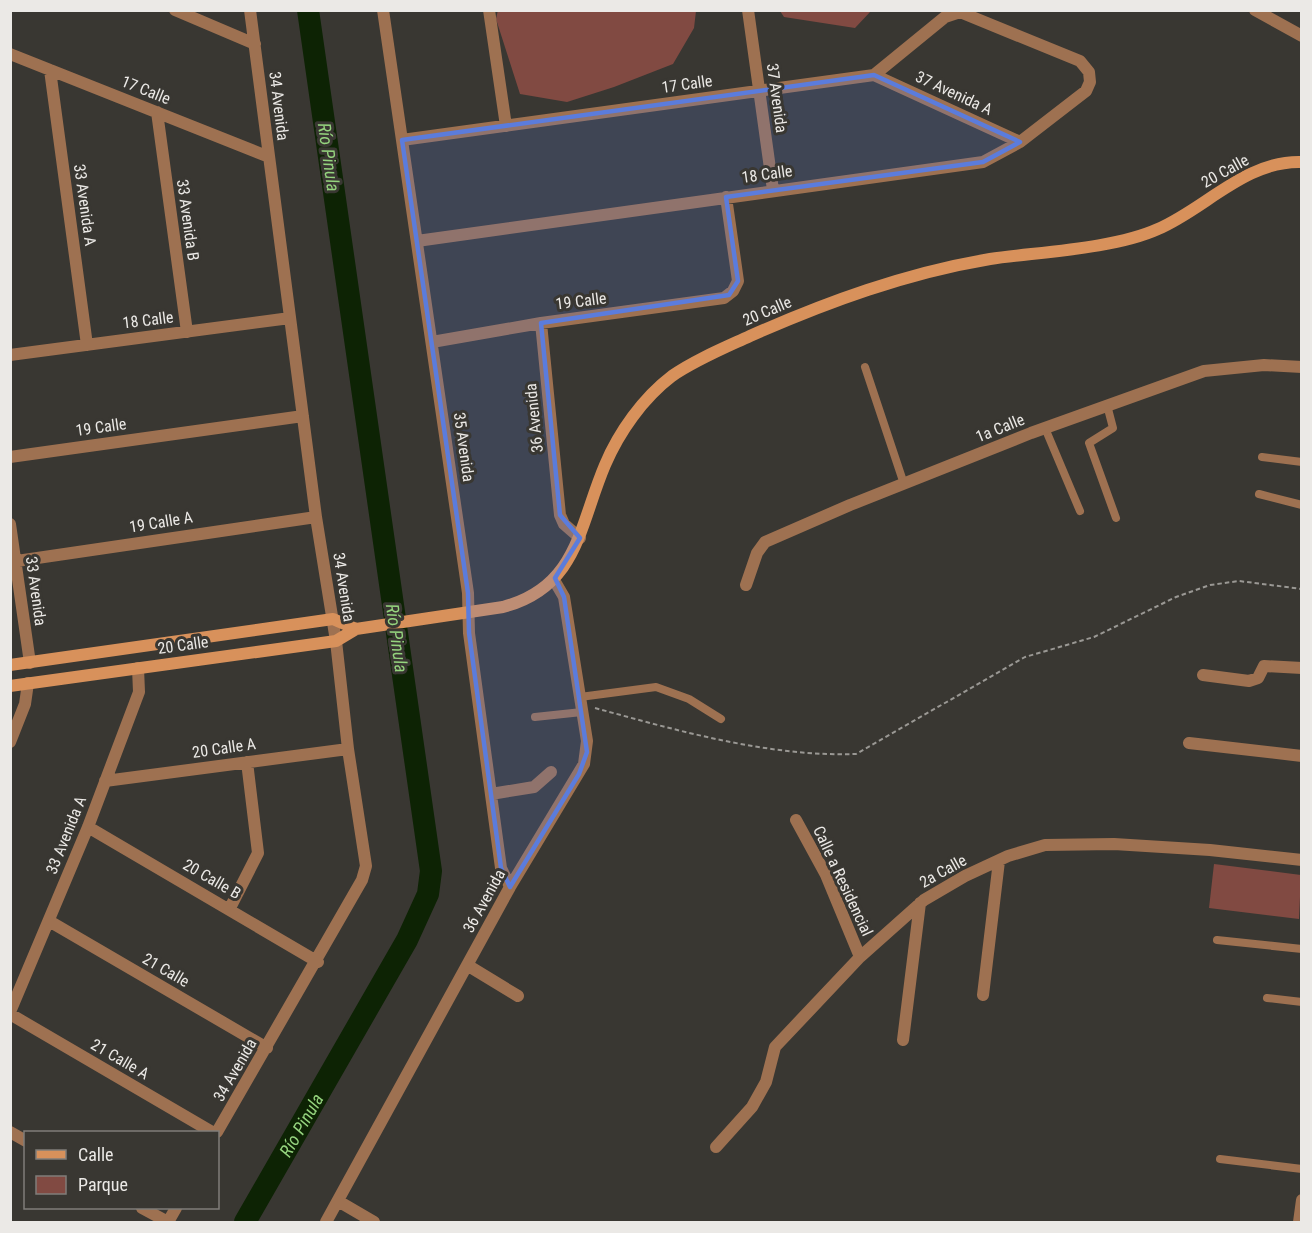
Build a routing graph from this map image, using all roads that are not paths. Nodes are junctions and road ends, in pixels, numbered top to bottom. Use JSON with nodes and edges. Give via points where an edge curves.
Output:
{"nodes":[{"id":1,"x":175,"y":10,"type":"edge"},
{"id":2,"x":250,"y":10,"type":"edge"},
{"id":3,"x":383,"y":10,"type":"edge"},
{"id":4,"x":489,"y":10,"type":"edge"},
{"id":5,"x":748,"y":10,"type":"edge"},
{"id":6,"x":1255,"y":10,"type":"edge"},
{"id":7,"x":1302,"y":36,"type":"edge"},
{"id":8,"x":255,"y":44,"type":"junction"},
{"id":9,"x":10,"y":54,"type":"edge"},
{"id":10,"x":50,"y":70,"type":"junction"},
{"id":11,"x":874,"y":75,"type":"junction"},
{"id":12,"x":759,"y":91,"type":"junction"},
{"id":13,"x":157,"y":112,"type":"junction"},
{"id":14,"x":506,"y":126,"type":"junction"},
{"id":15,"x":402,"y":140,"type":"junction"},
{"id":16,"x":1020,"y":142,"type":"junction"},
{"id":17,"x":269,"y":158,"type":"junction"},
{"id":18,"x":1302,"y":162,"type":"edge"},
{"id":19,"x":773,"y":190,"type":"junction"},
{"id":20,"x":726,"y":197,"type":"junction"},
{"id":21,"x":417,"y":241,"type":"junction"},
{"id":22,"x":290,"y":318,"type":"junction"},
{"id":23,"x":541,"y":323,"type":"junction"},
{"id":24,"x":187,"y":332,"type":"junction"},
{"id":25,"x":432,"y":342,"type":"junction"},
{"id":26,"x":87,"y":345,"type":"junction"},
{"id":27,"x":10,"y":355,"type":"edge"},
{"id":28,"x":865,"y":367,"type":"dead end"},
{"id":29,"x":1302,"y":367,"type":"edge"},
{"id":30,"x":1107,"y":405,"type":"junction"},
{"id":31,"x":303,"y":416,"type":"junction"},
{"id":32,"x":1045,"y":428,"type":"junction"},
{"id":33,"x":10,"y":457,"type":"edge"},
{"id":34,"x":1262,"y":457,"type":"dead end"},
{"id":35,"x":1302,"y":462,"type":"edge"},
{"id":36,"x":904,"y":484,"type":"junction"},
{"id":37,"x":1258,"y":494,"type":"dead end"},
{"id":38,"x":1302,"y":505,"type":"edge"},
{"id":39,"x":1080,"y":511,"type":"dead end"},
{"id":40,"x":316,"y":517,"type":"junction"},
{"id":41,"x":1116,"y":518,"type":"dead end"},
{"id":42,"x":10,"y":524,"type":"edge"},
{"id":43,"x":580,"y":538,"type":"junction"},
{"id":44,"x":13,"y":562,"type":"edge"},
{"id":45,"x":554,"y":580,"type":"junction"},
{"id":46,"x":746,"y":585,"type":"dead end"},
{"id":47,"x":469,"y":613,"type":"junction"},
{"id":48,"x":333,"y":619,"type":"junction"},
{"id":49,"x":356,"y":629,"type":"junction"},
{"id":50,"x":336,"y":641,"type":"junction"},
{"id":51,"x":74,"y":657,"type":"junction"},
{"id":52,"x":30,"y":663,"type":"junction"},
{"id":53,"x":10,"y":666,"type":"edge"},
{"id":54,"x":138,"y":668,"type":"junction"},
{"id":55,"x":1302,"y":668,"type":"edge"},
{"id":56,"x":1203,"y":675,"type":"dead end"},
{"id":57,"x":28,"y":683,"type":"junction"},
{"id":58,"x":10,"y":686,"type":"edge"},
{"id":59,"x":581,"y":704,"type":"junction"},
{"id":60,"x":535,"y":717,"type":"dead end"},
{"id":61,"x":721,"y":719,"type":"dead end"},
{"id":62,"x":10,"y":742,"type":"edge"},
{"id":63,"x":1189,"y":743,"type":"dead end"},
{"id":64,"x":348,"y":749,"type":"junction"},
{"id":65,"x":1302,"y":756,"type":"edge"},
{"id":66,"x":247,"y":762,"type":"junction"},
{"id":67,"x":551,"y":772,"type":"dead end"},
{"id":68,"x":105,"y":781,"type":"junction"},
{"id":69,"x":491,"y":794,"type":"junction"},
{"id":70,"x":796,"y":820,"type":"dead end"},
{"id":71,"x":88,"y":827,"type":"junction"},
{"id":72,"x":1302,"y":860,"type":"edge"},
{"id":73,"x":999,"y":861,"type":"junction"},
{"id":74,"x":510,"y":886,"type":"junction"},
{"id":75,"x":920,"y":903,"type":"junction"},
{"id":76,"x":230,"y":908,"type":"junction"},
{"id":77,"x":49,"y":921,"type":"junction"},
{"id":78,"x":1216,"y":940,"type":"dead end"},
{"id":79,"x":1302,"y":949,"type":"edge"},
{"id":80,"x":860,"y":957,"type":"junction"},
{"id":81,"x":318,"y":962,"type":"junction"},
{"id":82,"x":467,"y":965,"type":"junction"},
{"id":83,"x":983,"y":995,"type":"dead end"},
{"id":84,"x":518,"y":996,"type":"dead end"},
{"id":85,"x":1267,"y":998,"type":"dead end"},
{"id":86,"x":1302,"y":1002,"type":"edge"},
{"id":87,"x":10,"y":1013,"type":"edge"},
{"id":88,"x":903,"y":1040,"type":"dead end"},
{"id":89,"x":267,"y":1048,"type":"junction"},
{"id":90,"x":210,"y":1131,"type":"edge"},
{"id":91,"x":219,"y":1131,"type":"edge"},
{"id":92,"x":10,"y":1132,"type":"edge"},
{"id":93,"x":24,"y":1140,"type":"edge"},
{"id":94,"x":716,"y":1147,"type":"dead end"},
{"id":95,"x":1220,"y":1159,"type":"dead end"},
{"id":96,"x":1302,"y":1169,"type":"edge"},
{"id":97,"x":1302,"y":1200,"type":"edge"},
{"id":98,"x":338,"y":1201,"type":"junction"},
{"id":99,"x":144,"y":1209,"type":"edge"},
{"id":100,"x":168,"y":1222,"type":"edge"},
{"id":101,"x":326,"y":1222,"type":"edge"},
{"id":102,"x":374,"y":1222,"type":"edge"},
{"id":103,"x":1299,"y":1222,"type":"edge"}],
"edges":[{"from":1,"to":8,"type":"street"},
{"from":2,"to":8,"type":"street","name":"34 Avenida"},
{"from":3,"to":15,"type":"street","name":"35 Avenida"},
{"from":4,"to":14,"type":"street"},
{"from":5,"to":12,"type":"street","name":"37 Avenida"},
{"from":6,"to":7,"type":"street"},
{"from":8,"to":17,"type":"street","name":"34 Avenida"},
{"from":9,"to":10,"type":"street","name":"17 Calle"},
{"from":10,"to":13,"type":"street","name":"17 Calle"},
{"from":10,"to":26,"type":"street","name":"33 Avenida A"},
{"from":11,"to":12,"type":"street","name":"17 Calle"},
{"from":11,"to":16,"type":"street","name":"37 Avenida A"},
{"from":11,"to":16,"type":"street","name":"18 Calle","via":[[955,12],[965,12],[1080,61],[1090,77],[1086,91]]},
{"from":12,"to":14,"type":"street","name":"17 Calle"},
{"from":12,"to":19,"type":"street","name":"37 Avenida"},
{"from":13,"to":17,"type":"street","name":"17 Calle"},
{"from":13,"to":24,"type":"street","name":"33 Avenida B"},
{"from":14,"to":15,"type":"street","name":"17 Calle"},
{"from":15,"to":21,"type":"street","name":"35 Avenida"},
{"from":16,"to":19,"type":"street","name":"18 Calle","via":[[983,162]]},
{"from":17,"to":22,"type":"street","name":"34 Avenida"},
{"from":18,"to":43,"type":"main road","name":"20 Calle","via":[[1263,170],[1229,185],[1157,230],[1120,240],[931,270],[864,290],[718,350],[671,377],[635,413],[605,464]]},
{"from":19,"to":20,"type":"street","name":"18 Calle"},
{"from":20,"to":21,"type":"street","name":"18 Calle"},
{"from":20,"to":23,"type":"street","name":"19 Calle","via":[[738,281],[733,291],[719,300]]},
{"from":21,"to":25,"type":"street","name":"35 Avenida"},
{"from":22,"to":24,"type":"street","name":"18 Calle"},
{"from":22,"to":31,"type":"street","name":"34 Avenida"},
{"from":23,"to":25,"type":"street","name":"19 Calle"},
{"from":23,"to":43,"type":"street","name":"36 Avenida","via":[[560,515]]},
{"from":24,"to":26,"type":"street","name":"18 Calle"},
{"from":25,"to":47,"type":"street","name":"35 Avenida"},
{"from":26,"to":27,"type":"street","name":"18 Calle"},
{"from":28,"to":36,"type":"lane"},
{"from":29,"to":30,"type":"street","name":"1a Calle","via":[[1264,364],[1204,371]]},
{"from":30,"to":32,"type":"street","name":"1a Calle"},
{"from":30,"to":41,"type":"lane","via":[[1113,428],[1089,443]]},
{"from":31,"to":33,"type":"street","name":"19 Calle"},
{"from":31,"to":40,"type":"street","name":"34 Avenida"},
{"from":32,"to":36,"type":"street","name":"1a Calle"},
{"from":32,"to":39,"type":"lane"},
{"from":34,"to":35,"type":"lane"},
{"from":36,"to":46,"type":"street","name":"1a Calle","via":[[765,542]]},
{"from":37,"to":38,"type":"lane"},
{"from":40,"to":44,"type":"street","name":"19 Calle A"},
{"from":40,"to":48,"type":"street","name":"34 Avenida"},
{"from":42,"to":44,"type":"street","name":"33 Avenida"},
{"from":43,"to":45,"type":"main road","name":"20 Calle"},
{"from":44,"to":52,"type":"street","name":"33 Avenida"},
{"from":45,"to":47,"type":"main road","name":"20 Calle","via":[[525,602]]},
{"from":45,"to":59,"type":"street","name":"36 Avenida","via":[[564,597]]},
{"from":47,"to":49,"type":"main road","name":"20 Calle"},
{"from":47,"to":69,"type":"street","name":"35 Avenida"},
{"from":48,"to":49,"type":"main road"},
{"from":48,"to":50,"type":"street","name":"34 Avenida"},
{"from":48,"to":51,"type":"main road","name":"20 Calle"},
{"from":49,"to":50,"type":"main road","name":"20 Calle"},
{"from":50,"to":54,"type":"main road","name":"20 Calle"},
{"from":50,"to":64,"type":"street","name":"34 Avenida"},
{"from":51,"to":52,"type":"main road","name":"20 Calle"},
{"from":51,"to":57,"type":"main road","via":[[32,672]]},
{"from":52,"to":53,"type":"main road","name":"20 Calle"},
{"from":54,"to":57,"type":"main road","name":"20 Calle"},
{"from":54,"to":68,"type":"street","name":"33 Avenida A","via":[[139,692]]},
{"from":55,"to":56,"type":"street","via":[[1264,666],[1258,678],[1249,681]]},
{"from":57,"to":58,"type":"main road","name":"20 Calle"},
{"from":57,"to":62,"type":"street","via":[[25,704]]},
{"from":59,"to":60,"type":"lane"},
{"from":59,"to":61,"type":"lane","via":[[656,687],[689,699]]},
{"from":59,"to":74,"type":"street","name":"36 Avenida","via":[[587,741],[584,764]]},
{"from":63,"to":65,"type":"street"},
{"from":64,"to":66,"type":"street","name":"20 Calle A"},
{"from":64,"to":81,"type":"street","name":"34 Avenida","via":[[366,866]]},
{"from":66,"to":68,"type":"street","name":"20 Calle A"},
{"from":66,"to":76,"type":"street","via":[[258,854]]},
{"from":67,"to":69,"type":"street","via":[[534,787]]},
{"from":68,"to":71,"type":"street","name":"33 Avenida A"},
{"from":69,"to":74,"type":"street","name":"35 Avenida","via":[[501,868]]},
{"from":70,"to":80,"type":"street","name":"Calle a Residencial","via":[[826,875]]},
{"from":71,"to":76,"type":"street","name":"20 Calle B"},
{"from":71,"to":77,"type":"street","name":"33 Avenida A"},
{"from":72,"to":73,"type":"street","name":"2a Calle","via":[[1114,844],[1045,845]]},
{"from":73,"to":75,"type":"street","name":"2a Calle"},
{"from":73,"to":83,"type":"street"},
{"from":74,"to":82,"type":"street","name":"36 Avenida"},
{"from":75,"to":80,"type":"street","name":"2a Calle"},
{"from":75,"to":88,"type":"street"},
{"from":76,"to":81,"type":"street","name":"20 Calle B"},
{"from":77,"to":87,"type":"street","name":"33 Avenida A"},
{"from":77,"to":89,"type":"street","name":"21 Calle"},
{"from":78,"to":79,"type":"lane"},
{"from":80,"to":94,"type":"street","name":"2a Calle","via":[[775,1047],[766,1082],[752,1107]]},
{"from":81,"to":89,"type":"street","name":"34 Avenida"},
{"from":82,"to":84,"type":"street"},
{"from":82,"to":98,"type":"street","name":"36 Avenida"},
{"from":85,"to":86,"type":"lane"},
{"from":87,"to":90,"type":"street","name":"21 Calle A"},
{"from":89,"to":91,"type":"street","name":"34 Avenida"},
{"from":92,"to":93,"type":"street"},
{"from":95,"to":96,"type":"lane"},
{"from":97,"to":103,"type":"street"},
{"from":98,"to":101,"type":"street","name":"36 Avenida"},
{"from":98,"to":102,"type":"street"},
{"from":99,"to":100,"type":"street"}]}
